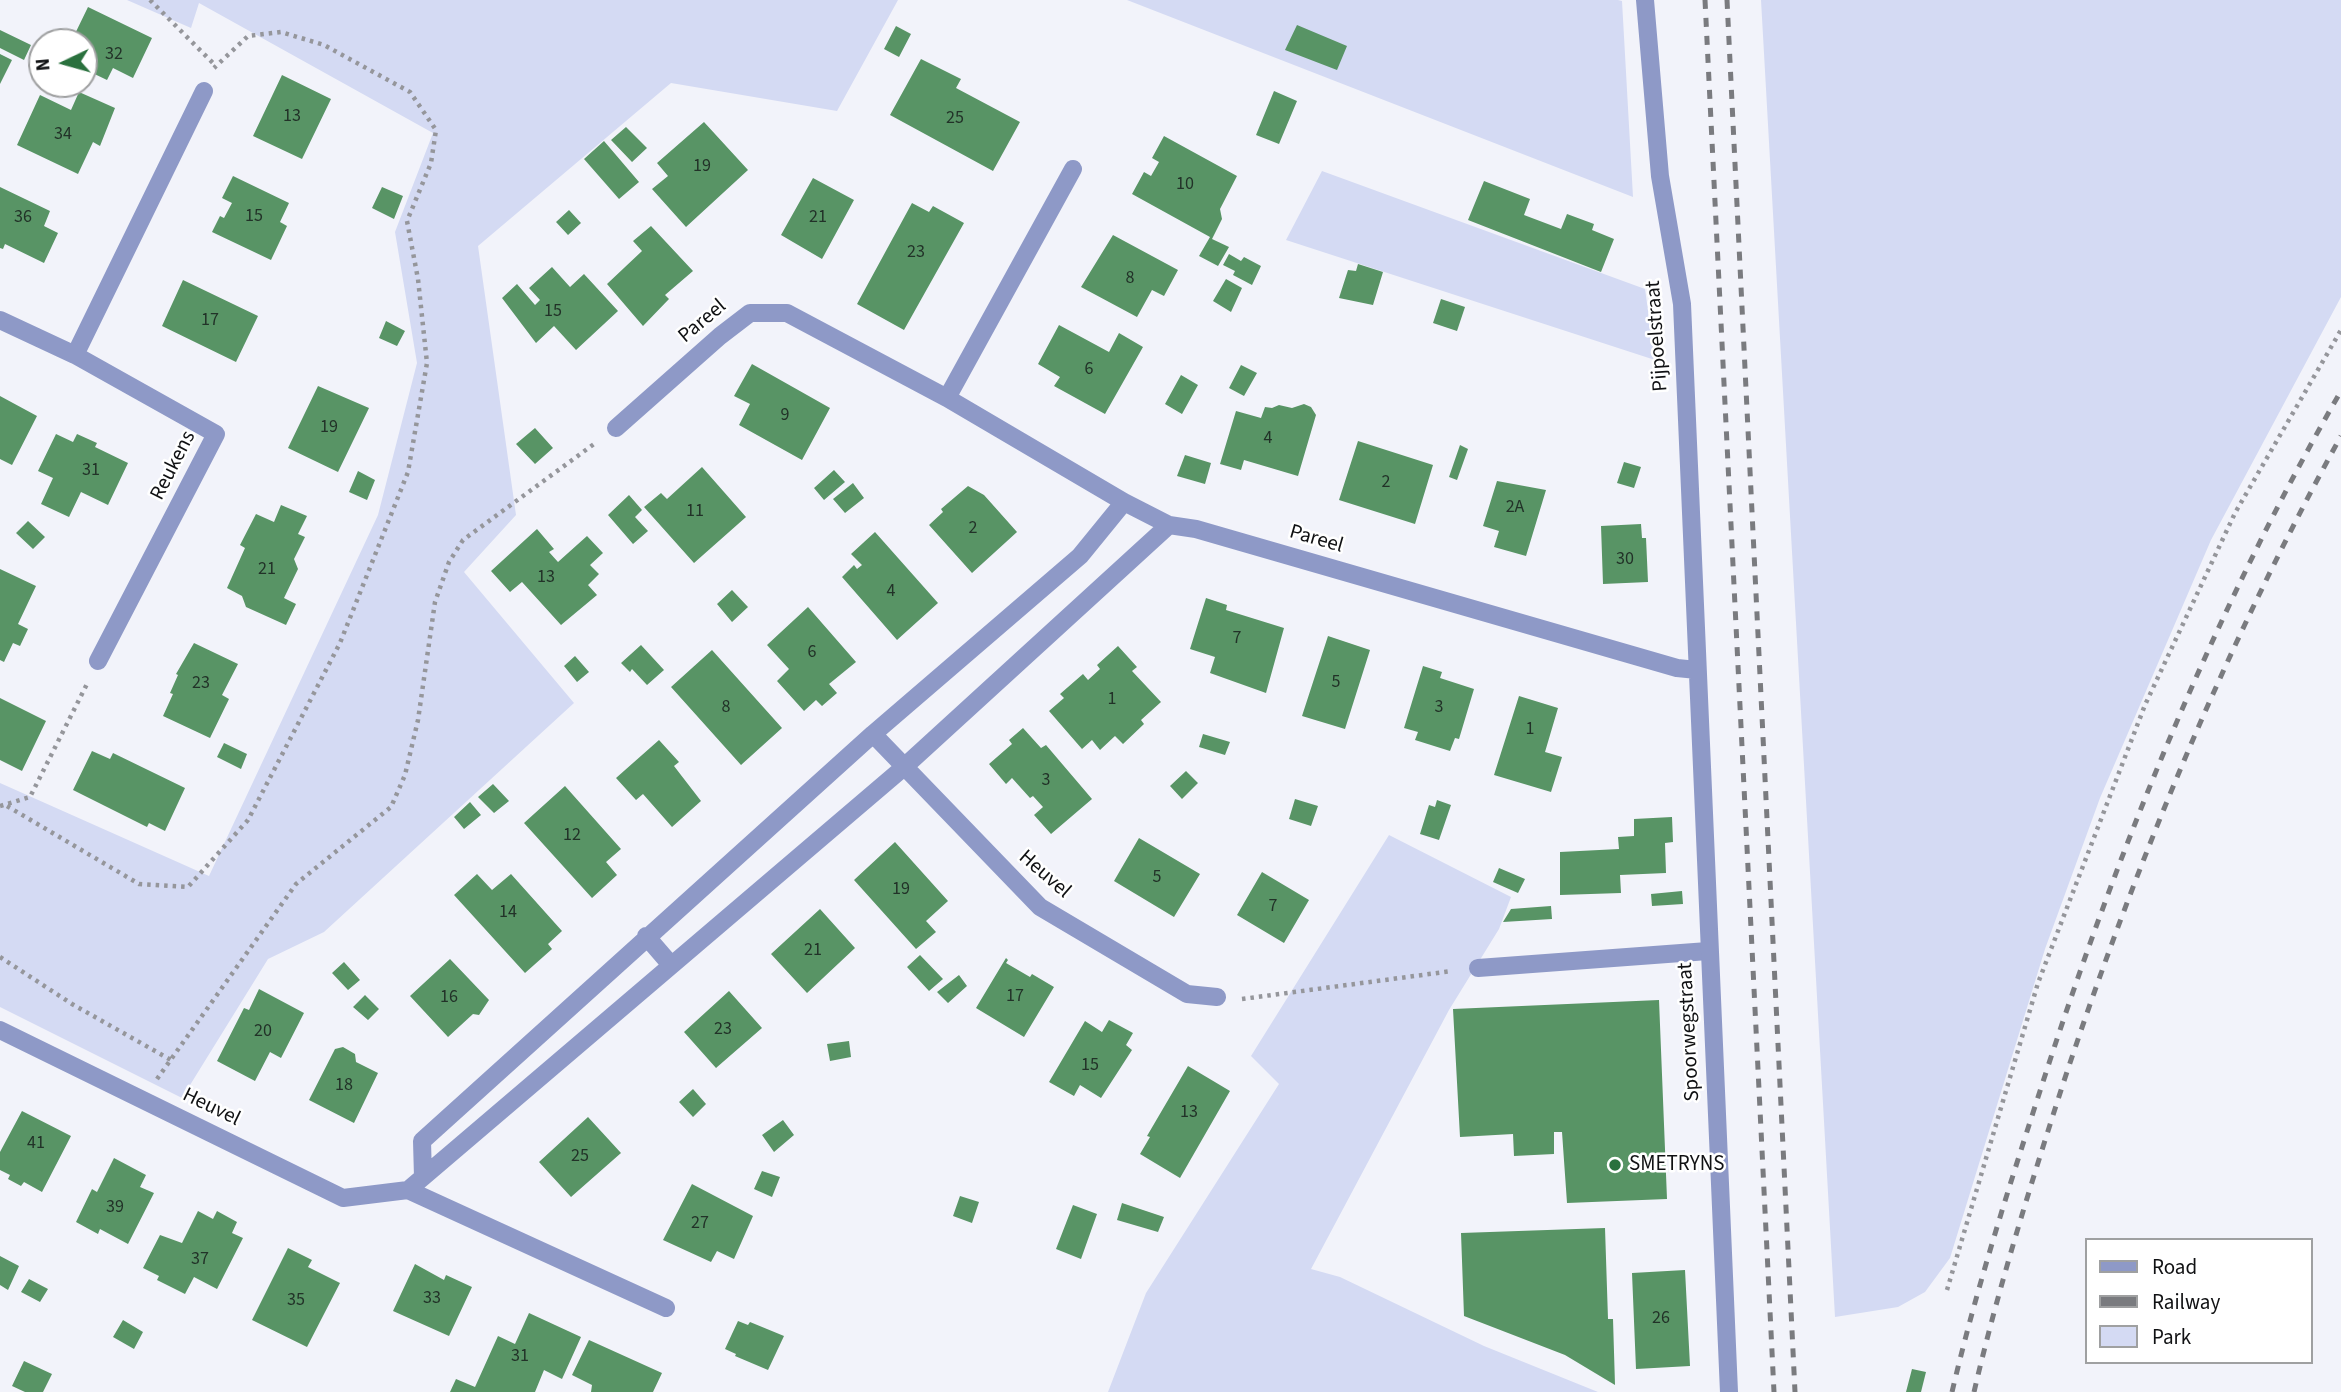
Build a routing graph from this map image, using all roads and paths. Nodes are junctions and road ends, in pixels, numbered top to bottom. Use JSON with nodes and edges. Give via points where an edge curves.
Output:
{"nodes":[{"id":1,"x":150,"y":0,"type":"edge"},
{"id":2,"x":1645,"y":0,"type":"edge"},
{"id":3,"x":215,"y":64,"type":"junction"},
{"id":4,"x":204,"y":91,"type":"joint"},
{"id":5,"x":1073,"y":169,"type":"dead end"},
{"id":6,"x":0,"y":320,"type":"edge"},
{"id":7,"x":2341,"y":330,"type":"edge"},
{"id":8,"x":75,"y":355,"type":"junction"},
{"id":9,"x":947,"y":398,"type":"junction"},
{"id":10,"x":616,"y":428,"type":"joint"},
{"id":11,"x":1124,"y":502,"type":"junction"},
{"id":12,"x":1169,"y":524,"type":"junction"},
{"id":13,"x":98,"y":661,"type":"joint"},
{"id":14,"x":1697,"y":670,"type":"junction"},
{"id":15,"x":873,"y":734,"type":"junction"},
{"id":16,"x":903,"y":768,"type":"junction"},
{"id":17,"x":0,"y":806,"type":"edge"},
{"id":18,"x":8,"y":806,"type":"junction"},
{"id":19,"x":646,"y":936,"type":"junction"},
{"id":20,"x":1709,"y":951,"type":"junction"},
{"id":21,"x":0,"y":957,"type":"edge"},
{"id":22,"x":671,"y":965,"type":"junction"},
{"id":23,"x":1478,"y":968,"type":"joint"},
{"id":24,"x":1217,"y":997,"type":"joint"},
{"id":25,"x":0,"y":1030,"type":"edge"},
{"id":26,"x":171,"y":1060,"type":"junction"},
{"id":27,"x":142,"y":1100,"type":"junction"},
{"id":28,"x":424,"y":1177,"type":"junction"},
{"id":29,"x":408,"y":1189,"type":"junction"},
{"id":30,"x":1947,"y":1290,"type":"dead end"},
{"id":31,"x":666,"y":1308,"type":"dead end"},
{"id":32,"x":1729,"y":1392,"type":"edge"}],
"edges":[{"from":1,"to":3,"type":"path"},
{"from":2,"to":14,"type":"street","name":"Pijpoelstraat","via":[[1660,176],[1682,304]]},
{"from":3,"to":4,"type":"path"},
{"from":3,"to":18,"type":"path","via":[[248,36],[281,32],[324,46],[410,92],[436,130],[431,163],[407,221],[427,363],[408,472],[340,643],[248,820],[188,887],[139,884]]},
{"from":4,"to":8,"type":"street"},
{"from":5,"to":9,"type":"street"},
{"from":6,"to":8,"type":"street","name":"Reukens"},
{"from":7,"to":30,"type":"path","via":[[2235,513],[2145,705],[2038,983]]},
{"from":8,"to":13,"type":"street","name":"Reukens","via":[[216,434]]},
{"from":9,"to":10,"type":"street","name":"Pareel","via":[[787,313],[750,313]]},
{"from":9,"to":11,"type":"street","name":"Pareel"},
{"from":10,"to":26,"type":"path","via":[[463,540],[449,562],[435,602],[418,720],[405,775],[391,807],[296,884]]},
{"from":11,"to":12,"type":"street","name":"Pareel"},
{"from":11,"to":15,"type":"street","via":[[1080,556]]},
{"from":12,"to":14,"type":"street","name":"Pareel"},
{"from":12,"to":16,"type":"street","name":"Heuvel"},
{"from":13,"to":18,"type":"path","via":[[30,797]]},
{"from":14,"to":20,"type":"street","name":"Spoorwegstraat"},
{"from":15,"to":16,"type":"street","name":"Heuvel"},
{"from":15,"to":19,"type":"street"},
{"from":16,"to":22,"type":"street","name":"Heuvel"},
{"from":16,"to":24,"type":"street","name":"Heuvel","via":[[1040,907],[1187,994]]},
{"from":17,"to":18,"type":"path"},
{"from":19,"to":22,"type":"street"},
{"from":19,"to":28,"type":"street","via":[[422,1141]]},
{"from":20,"to":23,"type":"street"},
{"from":20,"to":32,"type":"street","name":"Spoorwegstraat"},
{"from":21,"to":26,"type":"path"},
{"from":22,"to":28,"type":"street","name":"Heuvel"},
{"from":23,"to":24,"type":"path","via":[[1237,1000]]},
{"from":25,"to":27,"type":"street","name":"Heuvel"},
{"from":26,"to":27,"type":"path"},
{"from":27,"to":29,"type":"street","name":"Heuvel","via":[[343,1198]]},
{"from":28,"to":29,"type":"street","name":"Heuvel"},
{"from":29,"to":31,"type":"street"}]}
